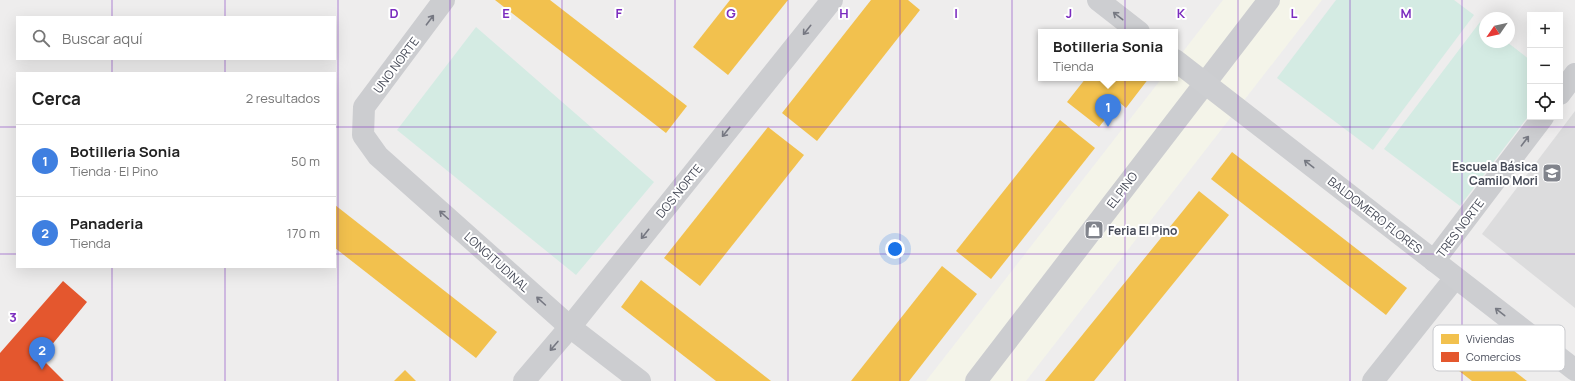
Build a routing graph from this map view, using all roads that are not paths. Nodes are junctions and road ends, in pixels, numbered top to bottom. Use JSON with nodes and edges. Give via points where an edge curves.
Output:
{"nodes":[{"id":1,"x":444,"y":0,"type":"edge"},
{"id":2,"x":832,"y":0,"type":"edge"},
{"id":3,"x":1098,"y":0,"type":"edge"},
{"id":4,"x":1269,"y":0,"type":"edge"},
{"id":5,"x":1135,"y":29,"type":"edge"},
{"id":6,"x":1178,"y":62,"type":"edge"},
{"id":7,"x":1575,"y":74,"type":"edge"},
{"id":8,"x":1204,"y":83,"type":"junction"},
{"id":9,"x":1563,"y":90,"type":"edge"},
{"id":10,"x":1541,"y":120,"type":"edge"},
{"id":11,"x":363,"y":135,"type":"joint"},
{"id":12,"x":1434,"y":261,"type":"junction"},
{"id":13,"x":1455,"y":278,"type":"junction"},
{"id":14,"x":1516,"y":325,"type":"edge"},
{"id":15,"x":570,"y":327,"type":"junction"},
{"id":16,"x":1565,"y":362,"type":"edge"},
{"id":17,"x":1575,"y":370,"type":"edge"},
{"id":18,"x":524,"y":381,"type":"edge"},
{"id":19,"x":640,"y":381,"type":"edge"},
{"id":20,"x":976,"y":381,"type":"edge"},
{"id":21,"x":1373,"y":381,"type":"edge"}],
"edges":[{"from":11,"to":1,"type":"street","name":"UNO NORTE","one_way":true,"via":[[364,107]]},
{"from":2,"to":15,"type":"street","name":"DOS NORTE","one_way":true},
{"from":5,"to":3,"type":"street","one_way":true},
{"from":4,"to":8,"type":"street","name":"EL PINO"},
{"from":6,"to":8,"type":"street","name":"BALDOMERO FLORES"},
{"from":7,"to":9,"type":"street"},
{"from":12,"to":8,"type":"street","name":"BALDOMERO FLORES","one_way":true},
{"from":8,"to":20,"type":"street","name":"EL PINO"},
{"from":12,"to":10,"type":"street","name":"TRES NORTE","one_way":true},
{"from":15,"to":11,"type":"street","name":"LONGITUDINAL","one_way":true,"via":[[378,156]]},
{"from":12,"to":13,"type":"street","name":"BALDOMERO FLORES"},
{"from":14,"to":13,"type":"street","name":"BALDOMERO FLORES","one_way":true},
{"from":13,"to":21,"type":"street"},
{"from":15,"to":18,"type":"street","name":"DOS NORTE","one_way":true},
{"from":15,"to":19,"type":"street","name":"LONGITUDINAL"},
{"from":17,"to":16,"type":"street","name":"BALDOMERO FLORES","one_way":true}]}
